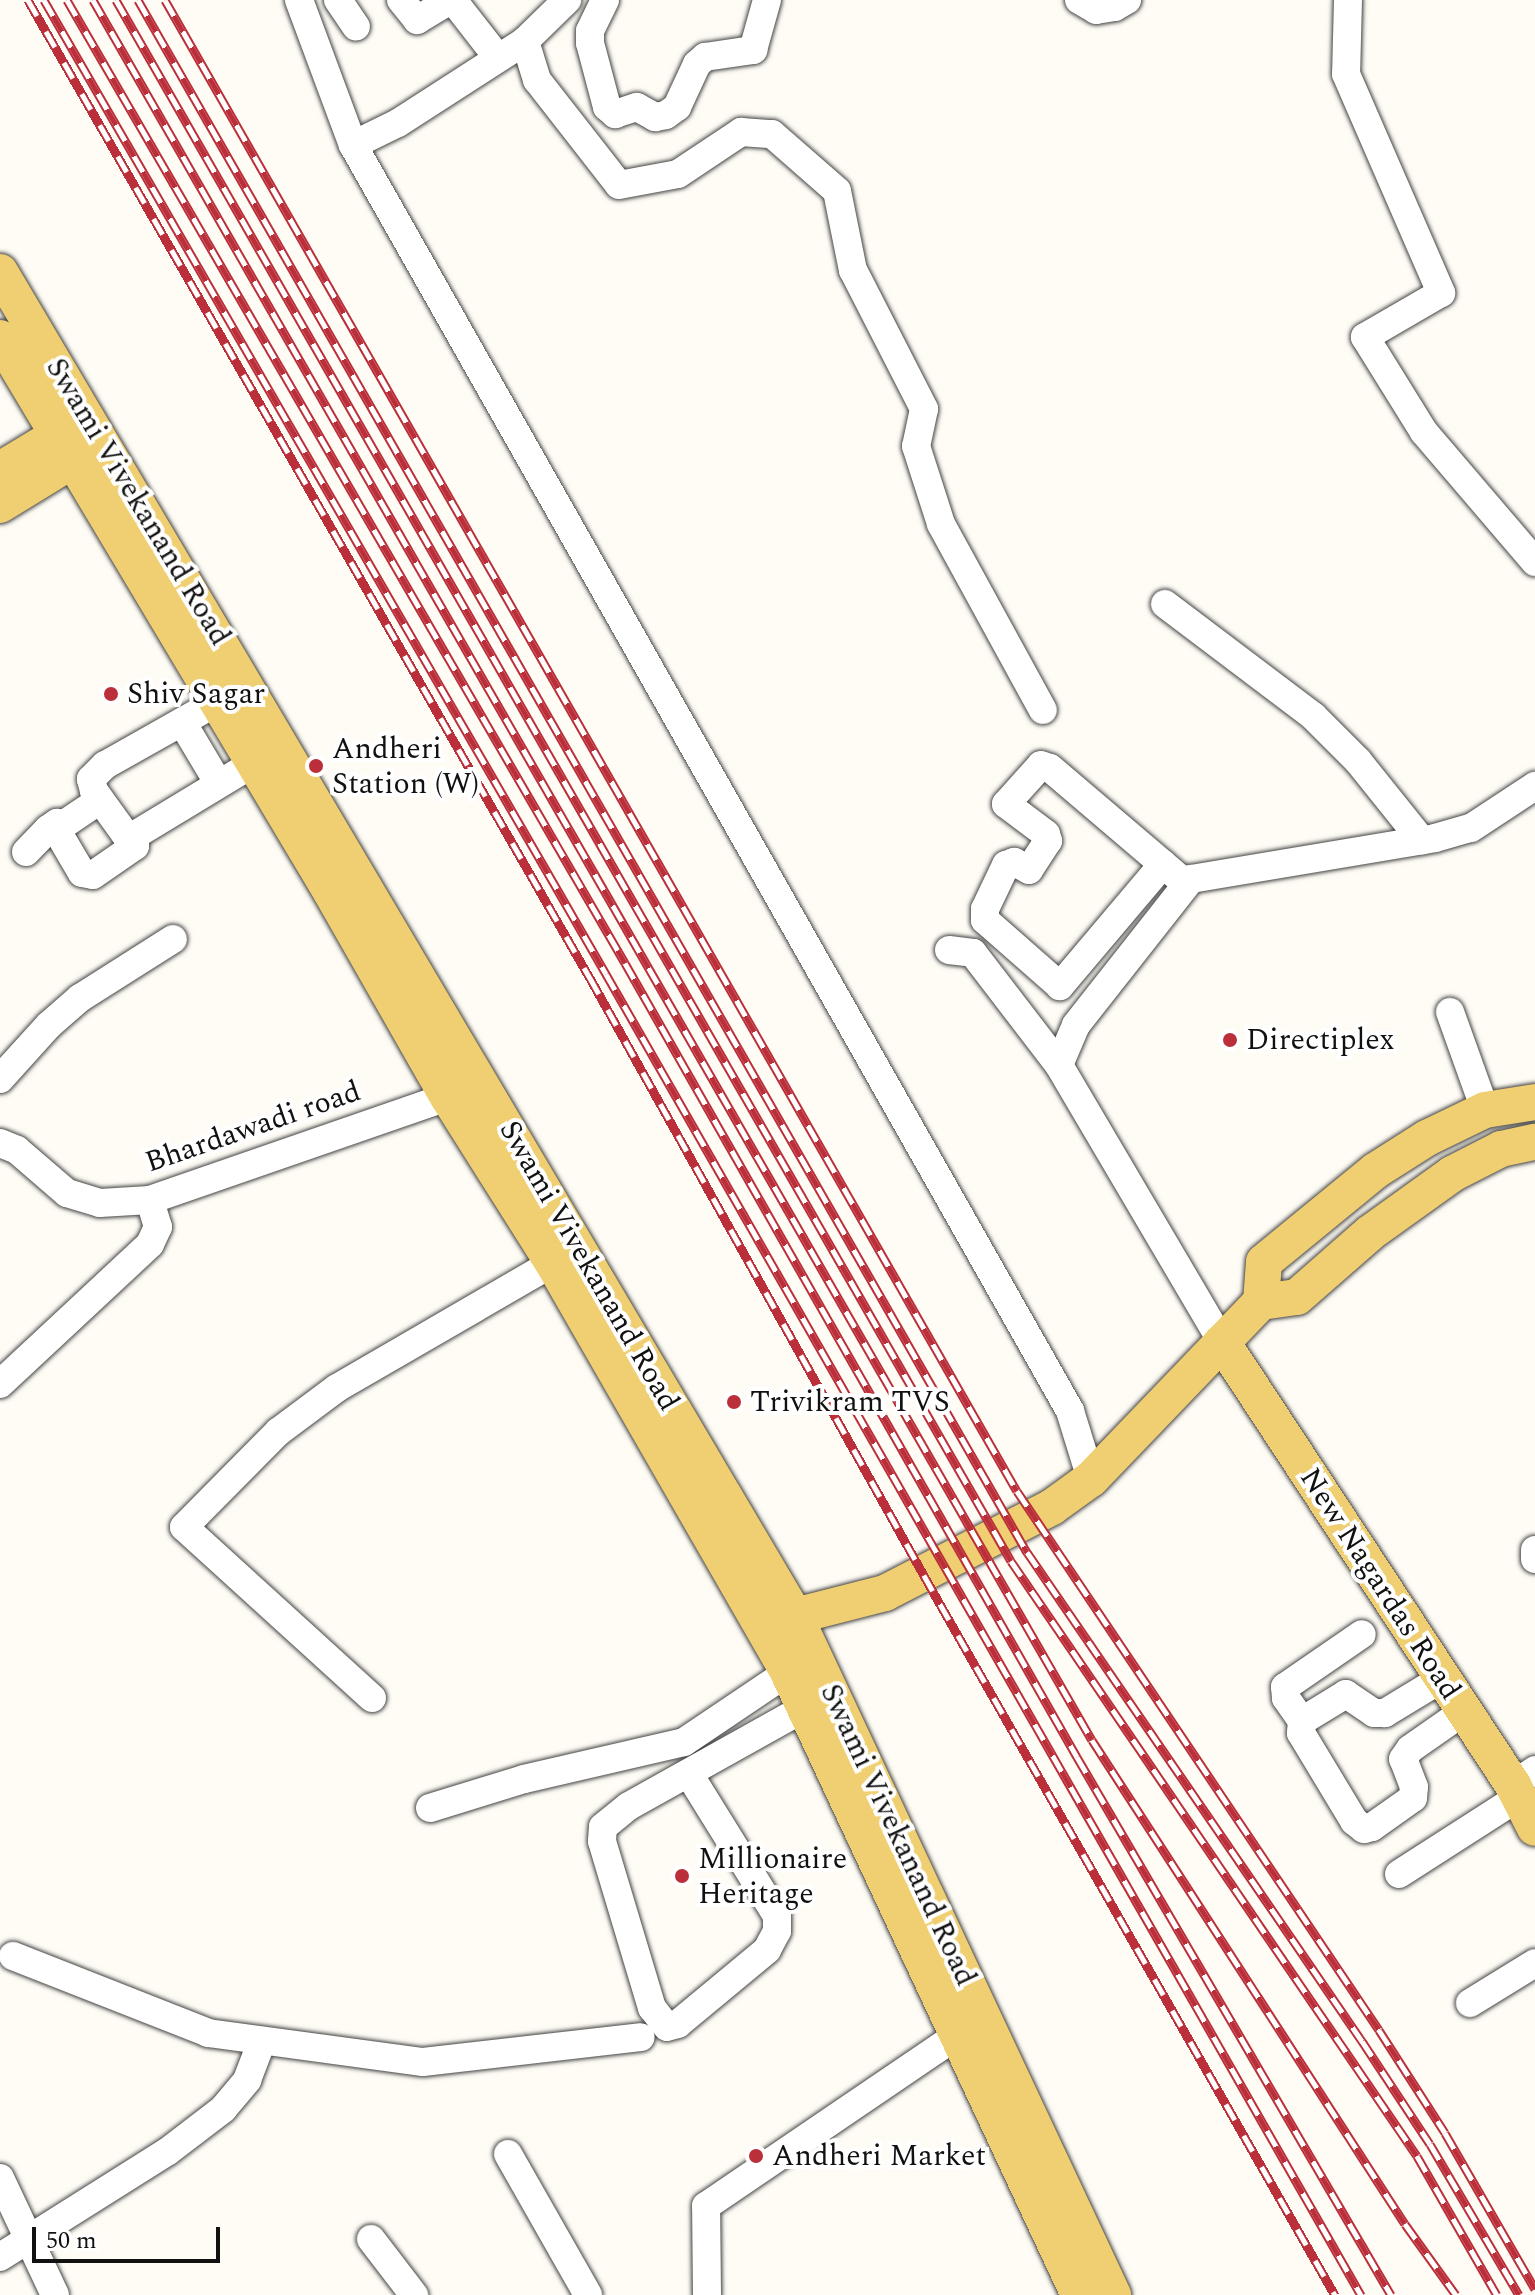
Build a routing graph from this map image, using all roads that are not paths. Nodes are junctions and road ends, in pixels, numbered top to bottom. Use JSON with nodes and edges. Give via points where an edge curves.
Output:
{"nodes":[{"id":1,"x":338,"y":0,"type":"edge"},
{"id":2,"x":401,"y":0,"type":"edge"},
{"id":3,"x":567,"y":0,"type":"edge"},
{"id":4,"x":767,"y":0,"type":"edge"},
{"id":5,"x":1079,"y":0,"type":"edge"},
{"id":6,"x":1127,"y":0,"type":"edge"},
{"id":7,"x":1348,"y":0,"type":"edge"},
{"id":8,"x":602,"y":1,"type":"edge"},
{"id":9,"x":303,"y":2,"type":"edge"},
{"id":10,"x":356,"y":27,"type":"dead end"},
{"id":11,"x":525,"y":41,"type":"junction"},
{"id":12,"x":498,"y":58,"type":"junction"},
{"id":13,"x":353,"y":145,"type":"junction"},
{"id":14,"x":0,"y":272,"type":"edge"},
{"id":15,"x":0,"y":338,"type":"edge"},
{"id":16,"x":96,"y":430,"type":"junction"},
{"id":17,"x":64,"y":448,"type":"junction"},
{"id":18,"x":0,"y":470,"type":"edge"},
{"id":19,"x":0,"y":505,"type":"edge"},
{"id":20,"x":1535,"y":562,"type":"edge"},
{"id":21,"x":1165,"y":604,"type":"dead end"},
{"id":22,"x":217,"y":702,"type":"junction"},
{"id":23,"x":1043,"y":710,"type":"dead end"},
{"id":24,"x":182,"y":722,"type":"junction"},
{"id":25,"x":254,"y":763,"type":"junction"},
{"id":26,"x":219,"y":784,"type":"junction"},
{"id":27,"x":1535,"y":786,"type":"edge"},
{"id":28,"x":100,"y":800,"type":"junction"},
{"id":29,"x":63,"y":825,"type":"junction"},
{"id":30,"x":135,"y":835,"type":"junction"},
{"id":31,"x":1422,"y":841,"type":"junction"},
{"id":32,"x":26,"y":852,"type":"dead end"},
{"id":33,"x":1163,"y":864,"type":"junction"},
{"id":34,"x":1185,"y":883,"type":"junction"},
{"id":35,"x":173,"y":939,"type":"dead end"},
{"id":36,"x":1099,"y":942,"type":"junction"},
{"id":37,"x":949,"y":950,"type":"dead end"},
{"id":38,"x":1124,"y":962,"type":"junction"},
{"id":39,"x":1450,"y":1012,"type":"dead end"},
{"id":40,"x":1059,"y":1065,"type":"junction"},
{"id":41,"x":0,"y":1079,"type":"edge"},
{"id":42,"x":448,"y":1097,"type":"junction"},
{"id":43,"x":1535,"y":1102,"type":"edge"},
{"id":44,"x":1485,"y":1110,"type":"junction"},
{"id":45,"x":1535,"y":1142,"type":"edge"},
{"id":46,"x":0,"y":1143,"type":"edge"},
{"id":47,"x":150,"y":1200,"type":"junction"},
{"id":48,"x":1264,"y":1262,"type":"junction"},
{"id":49,"x":553,"y":1263,"type":"junction"},
{"id":50,"x":1297,"y":1297,"type":"junction"},
{"id":51,"x":1261,"y":1302,"type":"junction"},
{"id":52,"x":1222,"y":1342,"type":"junction"},
{"id":53,"x":0,"y":1384,"type":"edge"},
{"id":54,"x":1091,"y":1479,"type":"junction"},
{"id":55,"x":1535,"y":1550,"type":"edge"},
{"id":56,"x":1535,"y":1559,"type":"edge"},
{"id":57,"x":780,"y":1623,"type":"junction"},
{"id":58,"x":1362,"y":1634,"type":"dead end"},
{"id":59,"x":788,"y":1672,"type":"junction"},
{"id":60,"x":1441,"y":1679,"type":"junction"},
{"id":61,"x":372,"y":1698,"type":"dead end"},
{"id":62,"x":804,"y":1708,"type":"junction"},
{"id":63,"x":1463,"y":1712,"type":"junction"},
{"id":64,"x":1302,"y":1721,"type":"junction"},
{"id":65,"x":689,"y":1774,"type":"junction"},
{"id":66,"x":1526,"y":1795,"type":"edge"},
{"id":67,"x":430,"y":1808,"type":"dead end"},
{"id":68,"x":1399,"y":1874,"type":"dead end"},
{"id":69,"x":13,"y":1956,"type":"dead end"},
{"id":70,"x":1535,"y":1963,"type":"edge"},
{"id":71,"x":1470,"y":2003,"type":"dead end"},
{"id":72,"x":956,"y":2036,"type":"junction"},
{"id":73,"x":641,"y":2037,"type":"dead end"},
{"id":74,"x":262,"y":2041,"type":"junction"},
{"id":75,"x":508,"y":2154,"type":"dead end"},
{"id":76,"x":0,"y":2178,"type":"edge"},
{"id":77,"x":28,"y":2238,"type":"junction"},
{"id":78,"x":371,"y":2239,"type":"dead end"},
{"id":79,"x":0,"y":2257,"type":"edge"},
{"id":80,"x":55,"y":2295,"type":"edge"},
{"id":81,"x":414,"y":2295,"type":"edge"},
{"id":82,"x":588,"y":2295,"type":"edge"},
{"id":83,"x":707,"y":2295,"type":"edge"},
{"id":84,"x":1079,"y":2295,"type":"edge"},
{"id":85,"x":1113,"y":2295,"type":"edge"}],
"edges":[{"from":1,"to":10,"type":"street"},
{"from":2,"to":12,"type":"street","via":[[417,20],[449,1],[456,4]]},
{"from":3,"to":11,"type":"street"},
{"from":4,"to":8,"type":"street","via":[[753,50],[705,57],[677,107],[655,117],[637,107],[615,114],[607,107],[590,43]]},
{"from":5,"to":6,"type":"street","via":[[1096,10]]},
{"from":7,"to":20,"type":"street","via":[[1346,74],[1441,293],[1365,337],[1424,432]]},
{"from":9,"to":13,"type":"street"},
{"from":11,"to":12,"type":"street"},
{"from":11,"to":23,"type":"street","via":[[537,80],[619,185],[678,174],[741,132],[772,134],[837,191],[853,270],[924,409],[916,446],[941,524]]},
{"from":12,"to":13,"type":"street","via":[[398,123]]},
{"from":13,"to":54,"type":"street","via":[[1070,1411]]},
{"from":14,"to":16,"type":"main road","name":"Swami Vivekanand Road"},
{"from":15,"to":17,"type":"main road","name":"Swami Vivekanand Road"},
{"from":16,"to":17,"type":"main road"},
{"from":16,"to":57,"type":"main road","name":"Swami Vivekanand Road"},
{"from":17,"to":18,"type":"main road"},
{"from":17,"to":19,"type":"main road"},
{"from":17,"to":22,"type":"main road","name":"Swami Vivekanand Road"},
{"from":21,"to":31,"type":"street","via":[[1313,716],[1358,761]]},
{"from":22,"to":24,"type":"street"},
{"from":22,"to":25,"type":"main road","name":"Swami Vivekanand Road"},
{"from":24,"to":26,"type":"street"},
{"from":24,"to":28,"type":"street","via":[[105,765],[91,779]]},
{"from":25,"to":26,"type":"street"},
{"from":25,"to":42,"type":"main road","name":"Swami Vivekanand Road"},
{"from":26,"to":30,"type":"street"},
{"from":27,"to":31,"type":"street","via":[[1471,828]]},
{"from":28,"to":29,"type":"street"},
{"from":28,"to":30,"type":"street","via":[[125,834]]},
{"from":29,"to":30,"type":"street","via":[[59,834],[82,873],[93,875],[135,846]]},
{"from":29,"to":32,"type":"street","via":[[48,829]]},
{"from":31,"to":34,"type":"street","via":[[1197,876]]},
{"from":33,"to":34,"type":"street"},
{"from":33,"to":36,"type":"street"},
{"from":33,"to":36,"type":"street","via":[[1050,768],[1036,768],[1008,798],[1006,804],[1048,841],[1029,870],[1014,862],[1006,865],[985,920],[1056,985],[1065,984]]},
{"from":34,"to":38,"type":"street"},
{"from":35,"to":41,"type":"street","via":[[80,998]]},
{"from":36,"to":38,"type":"street"},
{"from":37,"to":40,"type":"street","via":[[973,953]]},
{"from":38,"to":40,"type":"street","via":[[1076,1025]]},
{"from":39,"to":44,"type":"street"},
{"from":40,"to":52,"type":"street"},
{"from":42,"to":47,"type":"street","name":"Bhardawadi road"},
{"from":42,"to":49,"type":"main road","name":"Swami Vivekanand Road"},
{"from":43,"to":44,"type":"main road"},
{"from":44,"to":48,"type":"main road","via":[[1375,1171]]},
{"from":45,"to":50,"type":"main road","via":[[1501,1149],[1452,1174],[1370,1233]]},
{"from":46,"to":47,"type":"street","name":"Bhardawadi road","via":[[17,1150],[67,1193],[100,1203]]},
{"from":47,"to":53,"type":"street","via":[[158,1227],[150,1244]]},
{"from":48,"to":50,"type":"main road"},
{"from":48,"to":51,"type":"main road"},
{"from":49,"to":57,"type":"main road","name":"Swami Vivekanand Road"},
{"from":49,"to":61,"type":"street","via":[[337,1388],[278,1432],[184,1527]]},
{"from":50,"to":51,"type":"main road"},
{"from":51,"to":52,"type":"main road"},
{"from":52,"to":54,"type":"main road"},
{"from":52,"to":60,"type":"main road","name":"New Nagardas Road"},
{"from":54,"to":57,"type":"main road","via":[[1052,1507],[885,1593]]},
{"from":55,"to":56,"type":"street"},
{"from":57,"to":59,"type":"main road","name":"Swami Vivekanand Road"},
{"from":57,"to":85,"type":"main road","name":"Swami Vivekanand Road"},
{"from":58,"to":64,"type":"street","via":[[1285,1687],[1286,1698]]},
{"from":59,"to":62,"type":"main road","name":"Swami Vivekanand Road"},
{"from":59,"to":67,"type":"street","via":[[684,1742],[524,1779]]},
{"from":60,"to":63,"type":"main road","name":"New Nagardas Road"},
{"from":60,"to":64,"type":"street","via":[[1385,1713],[1374,1713],[1346,1694]]},
{"from":62,"to":65,"type":"street"},
{"from":62,"to":72,"type":"main road","name":"Swami Vivekanand Road"},
{"from":63,"to":64,"type":"street","via":[[1403,1759],[1413,1798],[1364,1829],[1301,1733]]},
{"from":63,"to":66,"type":"main road","name":"New Nagardas Road"},
{"from":65,"to":65,"type":"street","via":[[612,1817],[601,1834],[652,2008],[667,2027],[678,2024],[767,1950],[777,1931],[777,1916]]},
{"from":66,"to":68,"type":"street"},
{"from":69,"to":74,"type":"street","via":[[208,2033]]},
{"from":70,"to":71,"type":"street"},
{"from":72,"to":83,"type":"street","via":[[706,2206]]},
{"from":72,"to":84,"type":"main road","name":"Swami Vivekanand Road"},
{"from":73,"to":74,"type":"street","via":[[423,2062]]},
{"from":74,"to":77,"type":"street","via":[[247,2080],[223,2109],[167,2152]]},
{"from":75,"to":82,"type":"street"},
{"from":76,"to":77,"type":"street"},
{"from":77,"to":79,"type":"street"},
{"from":77,"to":80,"type":"street"},
{"from":78,"to":81,"type":"street"}]}
